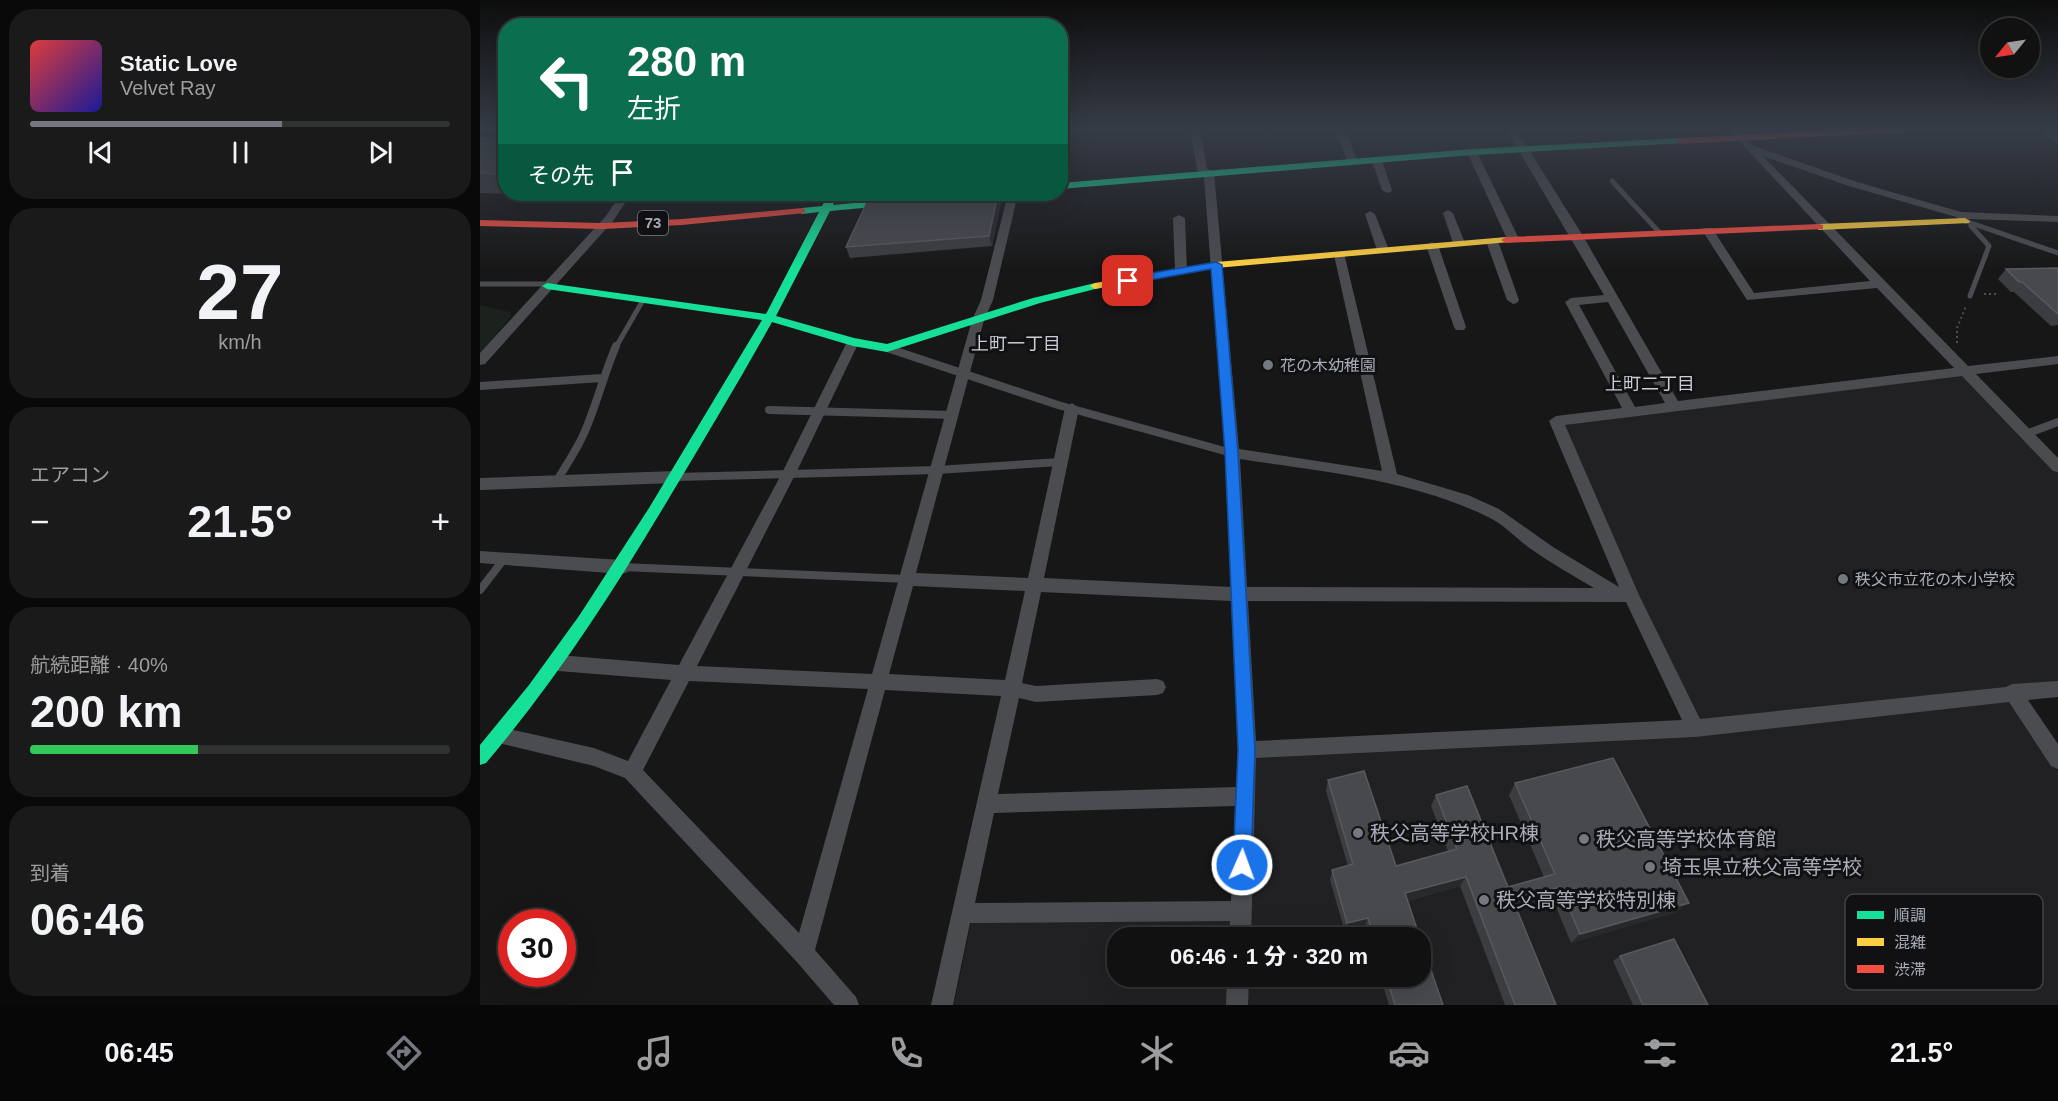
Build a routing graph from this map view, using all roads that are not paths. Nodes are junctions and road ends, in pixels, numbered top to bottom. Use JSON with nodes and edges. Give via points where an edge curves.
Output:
{"nodes":[{"id":1,"x":1173,"y":176,"type":"edge"},
{"id":2,"x":1206,"y":176,"type":"edge"},
{"id":3,"x":1382,"y":176,"type":"edge"},
{"id":4,"x":1483,"y":176,"type":"edge"},
{"id":5,"x":1539,"y":176,"type":"edge"},
{"id":6,"x":1776,"y":176,"type":"edge"},
{"id":7,"x":1832,"y":176,"type":"edge"},
{"id":8,"x":1612,"y":181,"type":"dead end"},
{"id":9,"x":1068,"y":185,"type":"edge"},
{"id":10,"x":1387,"y":190,"type":"dead end"},
{"id":11,"x":621,"y":201,"type":"edge"},
{"id":12,"x":830,"y":201,"type":"edge"},
{"id":13,"x":914,"y":201,"type":"edge"},
{"id":14,"x":1011,"y":201,"type":"edge"},
{"id":15,"x":826,"y":208,"type":"junction"},
{"id":16,"x":1370,"y":213,"type":"dead end"},
{"id":17,"x":1448,"y":213,"type":"dead end"},
{"id":18,"x":1179,"y":218,"type":"dead end"},
{"id":19,"x":1962,"y":218,"type":"junction"},
{"id":20,"x":2058,"y":219,"type":"edge"},
{"id":21,"x":480,"y":223,"type":"edge"},
{"id":22,"x":603,"y":226,"type":"junction"},
{"id":23,"x":1823,"y":226,"type":"junction"},
{"id":24,"x":1708,"y":230,"type":"junction"},
{"id":25,"x":1659,"y":232,"type":"junction"},
{"id":26,"x":1577,"y":236,"type":"junction"},
{"id":27,"x":1513,"y":239,"type":"junction"},
{"id":28,"x":1492,"y":241,"type":"junction"},
{"id":29,"x":1459,"y":243,"type":"junction"},
{"id":30,"x":1432,"y":245,"type":"junction"},
{"id":31,"x":1383,"y":250,"type":"junction"},
{"id":32,"x":2058,"y":253,"type":"edge"},
{"id":33,"x":1340,"y":255,"type":"junction"},
{"id":34,"x":1216,"y":265,"type":"junction"},
{"id":35,"x":1181,"y":271,"type":"junction"},
{"id":36,"x":480,"y":284,"type":"edge"},
{"id":37,"x":1880,"y":284,"type":"junction"},
{"id":38,"x":548,"y":285,"type":"junction"},
{"id":39,"x":1970,"y":296,"type":"road end"},
{"id":40,"x":1612,"y":298,"type":"junction"},
{"id":41,"x":644,"y":300,"type":"junction"},
{"id":42,"x":1514,"y":300,"type":"dead end"},
{"id":43,"x":771,"y":318,"type":"junction"},
{"id":44,"x":978,"y":320,"type":"junction"},
{"id":45,"x":1460,"y":327,"type":"dead end"},
{"id":46,"x":853,"y":342,"type":"junction"},
{"id":47,"x":887,"y":348,"type":"junction"},
{"id":48,"x":2058,"y":360,"type":"edge"},
{"id":49,"x":480,"y":361,"type":"edge"},
{"id":50,"x":1962,"y":368,"type":"junction"},
{"id":51,"x":962,"y":377,"type":"junction"},
{"id":52,"x":602,"y":378,"type":"junction"},
{"id":53,"x":480,"y":386,"type":"edge"},
{"id":54,"x":1674,"y":407,"type":"junction"},
{"id":55,"x":1072,"y":408,"type":"junction"},
{"id":56,"x":769,"y":410,"type":"dead end"},
{"id":57,"x":819,"y":412,"type":"junction"},
{"id":58,"x":1631,"y":412,"type":"junction"},
{"id":59,"x":952,"y":415,"type":"junction"},
{"id":60,"x":2058,"y":422,"type":"edge"},
{"id":61,"x":2026,"y":434,"type":"junction"},
{"id":62,"x":1232,"y":453,"type":"junction"},
{"id":63,"x":1060,"y":462,"type":"junction"},
{"id":64,"x":2058,"y":467,"type":"edge"},
{"id":65,"x":937,"y":470,"type":"junction"},
{"id":66,"x":789,"y":474,"type":"junction"},
{"id":67,"x":675,"y":477,"type":"junction"},
{"id":68,"x":1391,"y":478,"type":"junction"},
{"id":69,"x":557,"y":482,"type":"junction"},
{"id":70,"x":480,"y":484,"type":"edge"},
{"id":71,"x":480,"y":557,"type":"edge"},
{"id":72,"x":504,"y":559,"type":"junction"},
{"id":73,"x":622,"y":567,"type":"junction"},
{"id":74,"x":737,"y":572,"type":"junction"},
{"id":75,"x":907,"y":579,"type":"junction"},
{"id":76,"x":1035,"y":585,"type":"junction"},
{"id":77,"x":480,"y":590,"type":"edge"},
{"id":78,"x":1238,"y":594,"type":"junction"},
{"id":79,"x":1624,"y":594,"type":"junction"},
{"id":80,"x":558,"y":663,"type":"junction"},
{"id":81,"x":684,"y":674,"type":"junction"},
{"id":82,"x":878,"y":684,"type":"junction"},
{"id":83,"x":1157,"y":687,"type":"dead end"},
{"id":84,"x":1011,"y":688,"type":"junction"},
{"id":85,"x":2058,"y":689,"type":"edge"},
{"id":86,"x":2012,"y":692,"type":"junction"},
{"id":87,"x":1695,"y":728,"type":"junction"},
{"id":88,"x":495,"y":736,"type":"junction"},
{"id":89,"x":1246,"y":750,"type":"junction"},
{"id":90,"x":480,"y":757,"type":"edge"},
{"id":91,"x":2058,"y":760,"type":"edge"},
{"id":92,"x":632,"y":772,"type":"junction"},
{"id":93,"x":1245,"y":796,"type":"junction"},
{"id":94,"x":985,"y":804,"type":"junction"},
{"id":95,"x":1241,"y":911,"type":"junction"},
{"id":96,"x":962,"y":913,"type":"junction"},
{"id":97,"x":1240,"y":927,"type":"edge"},
{"id":98,"x":804,"y":953,"type":"junction"},
{"id":99,"x":1238,"y":987,"type":"edge"},
{"id":100,"x":848,"y":1005,"type":"edge"},
{"id":101,"x":942,"y":1005,"type":"edge"},
{"id":102,"x":1237,"y":1005,"type":"edge"}],
"edges":[{"from":1,"to":9,"type":"street"},
{"from":2,"to":34,"type":"street"},
{"from":3,"to":10,"type":"street"},
{"from":4,"to":27,"type":"street"},
{"from":5,"to":26,"type":"street"},
{"from":6,"to":23,"type":"street"},
{"from":7,"to":19,"type":"street"},
{"from":8,"to":25,"type":"lane"},
{"from":11,"to":22,"type":"street"},
{"from":12,"to":15,"type":"street"},
{"from":13,"to":15,"type":"street","number":"73"},
{"from":14,"to":44,"type":"street","via":[[987,300]]},
{"from":15,"to":22,"type":"street","number":"73"},
{"from":15,"to":43,"type":"street"},
{"from":16,"to":31,"type":"street"},
{"from":17,"to":29,"type":"street"},
{"from":18,"to":35,"type":"street"},
{"from":19,"to":20,"type":"street"},
{"from":19,"to":23,"type":"street"},
{"from":19,"to":32,"type":"lane"},
{"from":19,"to":39,"type":"lane","via":[[1989,246]]},
{"from":21,"to":22,"type":"street","number":"73"},
{"from":22,"to":38,"type":"street"},
{"from":23,"to":24,"type":"street"},
{"from":23,"to":37,"type":"street"},
{"from":24,"to":25,"type":"street"},
{"from":24,"to":37,"type":"street","via":[[1751,297]]},
{"from":25,"to":26,"type":"street"},
{"from":26,"to":27,"type":"street"},
{"from":26,"to":40,"type":"street"},
{"from":27,"to":28,"type":"street"},
{"from":28,"to":29,"type":"street"},
{"from":28,"to":42,"type":"street"},
{"from":29,"to":30,"type":"street"},
{"from":30,"to":31,"type":"street"},
{"from":30,"to":45,"type":"street"},
{"from":31,"to":33,"type":"street"},
{"from":33,"to":34,"type":"street"},
{"from":33,"to":68,"type":"street"},
{"from":34,"to":35,"type":"street"},
{"from":34,"to":62,"type":"street"},
{"from":35,"to":44,"type":"street","via":[[1099,285]]},
{"from":36,"to":38,"type":"lane"},
{"from":37,"to":50,"type":"street"},
{"from":38,"to":41,"type":"street"},
{"from":38,"to":49,"type":"street"},
{"from":40,"to":54,"type":"street"},
{"from":40,"to":58,"type":"street","via":[[1571,302]]},
{"from":41,"to":43,"type":"street"},
{"from":41,"to":52,"type":"lane"},
{"from":43,"to":46,"type":"street"},
{"from":43,"to":67,"type":"street"},
{"from":44,"to":47,"type":"street"},
{"from":44,"to":51,"type":"street"},
{"from":46,"to":47,"type":"street"},
{"from":46,"to":57,"type":"street"},
{"from":47,"to":51,"type":"lane"},
{"from":48,"to":50,"type":"street"},
{"from":50,"to":54,"type":"street"},
{"from":50,"to":61,"type":"street"},
{"from":51,"to":55,"type":"lane"},
{"from":51,"to":59,"type":"street"},
{"from":52,"to":53,"type":"lane"},
{"from":52,"to":69,"type":"lane","via":[[584,434]]},
{"from":54,"to":58,"type":"street"},
{"from":55,"to":62,"type":"lane"},
{"from":55,"to":63,"type":"street"},
{"from":56,"to":57,"type":"lane"},
{"from":57,"to":59,"type":"lane"},
{"from":57,"to":66,"type":"street"},
{"from":58,"to":79,"type":"street","via":[[1556,421]]},
{"from":59,"to":65,"type":"street"},
{"from":60,"to":61,"type":"lane"},
{"from":61,"to":64,"type":"street"},
{"from":62,"to":68,"type":"street"},
{"from":62,"to":78,"type":"street"},
{"from":63,"to":65,"type":"lane"},
{"from":63,"to":76,"type":"street"},
{"from":65,"to":66,"type":"lane"},
{"from":65,"to":75,"type":"street"},
{"from":66,"to":67,"type":"lane"},
{"from":66,"to":74,"type":"street"},
{"from":67,"to":69,"type":"street"},
{"from":67,"to":73,"type":"street"},
{"from":68,"to":79,"type":"street","via":[[1429,487],[1497,514],[1539,546]]},
{"from":69,"to":70,"type":"street"},
{"from":71,"to":72,"type":"street"},
{"from":72,"to":73,"type":"street"},
{"from":72,"to":77,"type":"lane"},
{"from":73,"to":74,"type":"lane"},
{"from":73,"to":80,"type":"street"},
{"from":74,"to":75,"type":"lane"},
{"from":74,"to":81,"type":"street"},
{"from":75,"to":76,"type":"street"},
{"from":75,"to":82,"type":"street"},
{"from":76,"to":78,"type":"street"},
{"from":76,"to":84,"type":"street"},
{"from":78,"to":79,"type":"street"},
{"from":78,"to":89,"type":"street"},
{"from":79,"to":87,"type":"street"},
{"from":80,"to":81,"type":"street"},
{"from":80,"to":88,"type":"street"},
{"from":81,"to":82,"type":"street"},
{"from":81,"to":92,"type":"street"},
{"from":82,"to":84,"type":"street"},
{"from":82,"to":98,"type":"street"},
{"from":83,"to":84,"type":"street","via":[[1036,694]]},
{"from":84,"to":94,"type":"street"},
{"from":85,"to":86,"type":"street"},
{"from":86,"to":87,"type":"street"},
{"from":86,"to":91,"type":"street"},
{"from":87,"to":89,"type":"street"},
{"from":88,"to":90,"type":"street"},
{"from":88,"to":92,"type":"street","via":[[594,757]]},
{"from":89,"to":93,"type":"street"},
{"from":92,"to":98,"type":"street"},
{"from":93,"to":94,"type":"street"},
{"from":93,"to":95,"type":"street"},
{"from":94,"to":96,"type":"street"},
{"from":95,"to":96,"type":"street"},
{"from":95,"to":97,"type":"street"},
{"from":96,"to":101,"type":"street"},
{"from":98,"to":100,"type":"street"},
{"from":99,"to":102,"type":"street"}]}
